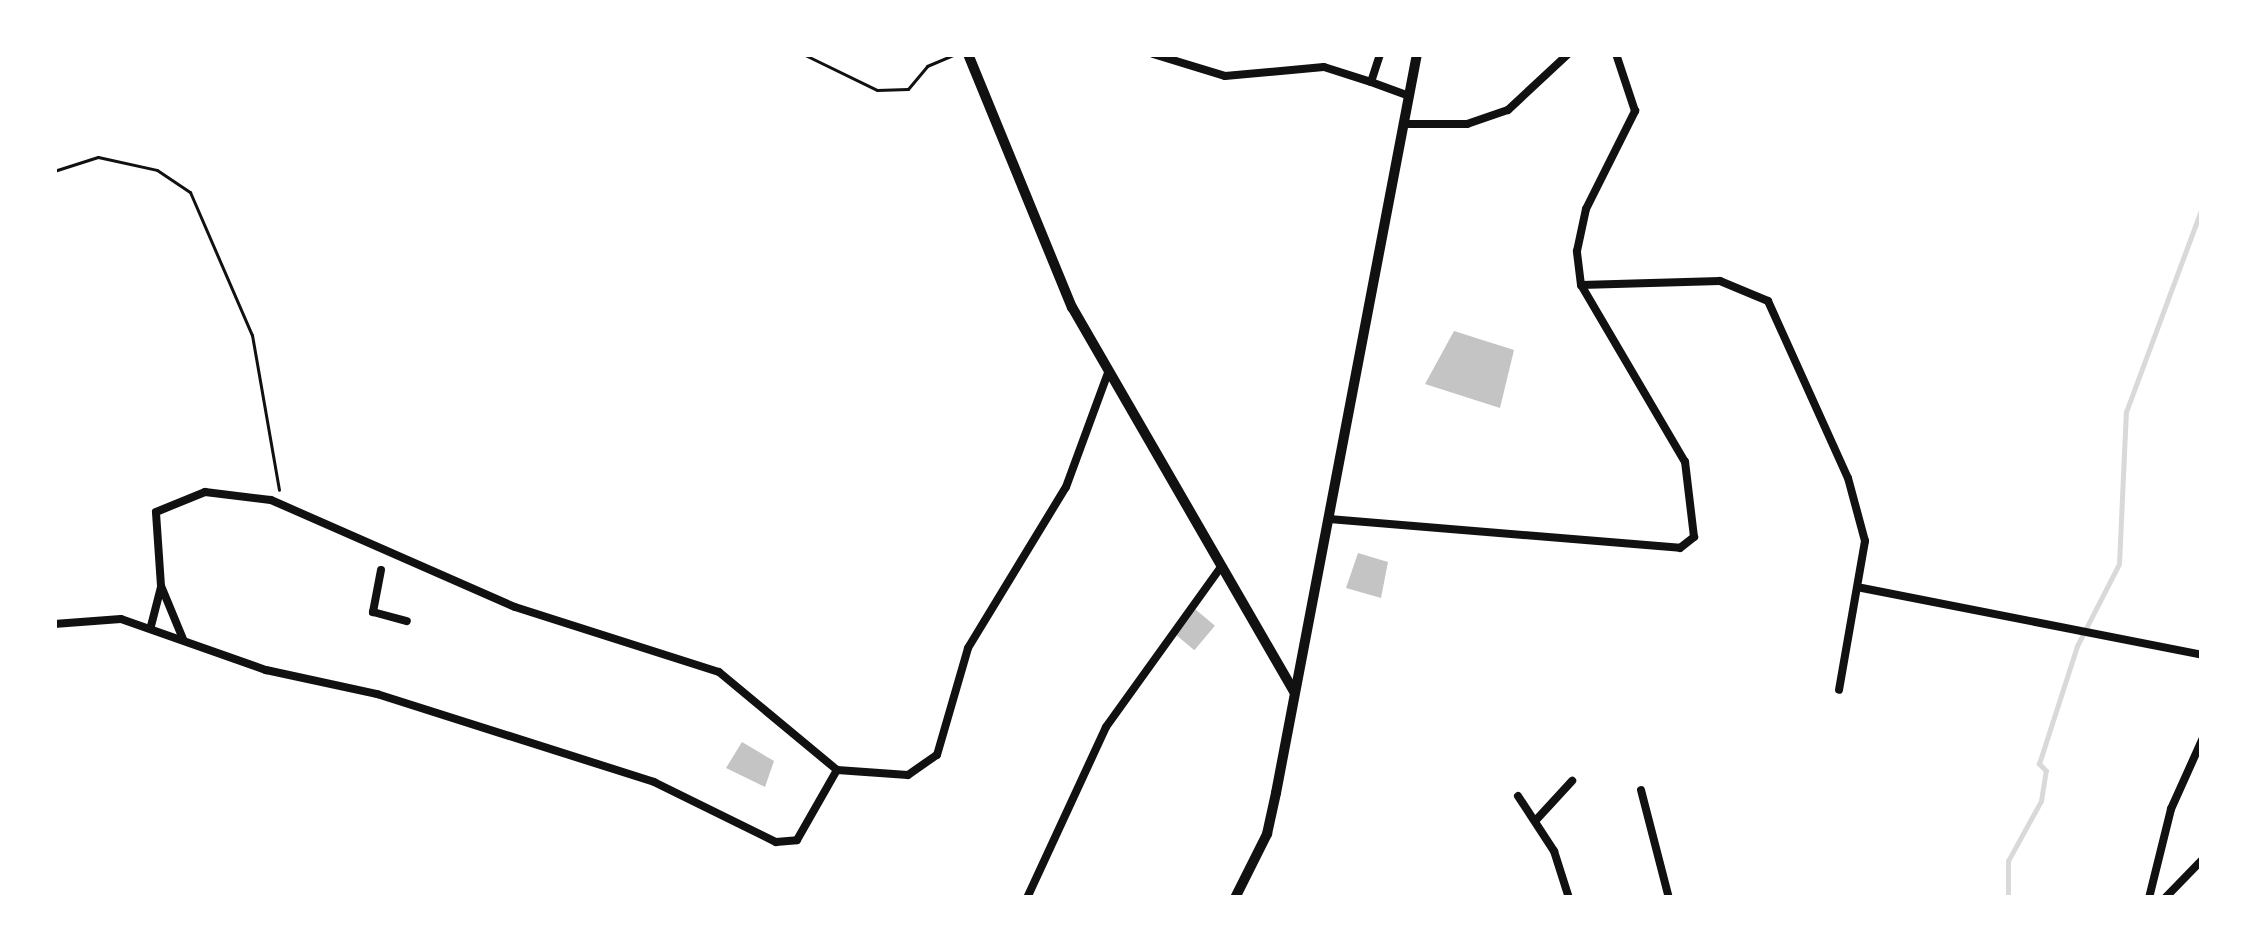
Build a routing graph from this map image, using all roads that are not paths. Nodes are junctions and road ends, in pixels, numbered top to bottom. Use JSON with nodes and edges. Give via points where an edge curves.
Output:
{"nodes":[{"id":1,"x":968,"y":54,"type":"edge"},
{"id":2,"x":1153,"y":54,"type":"edge"},
{"id":3,"x":1380,"y":54,"type":"edge"},
{"id":4,"x":1418,"y":54,"type":"edge"},
{"id":5,"x":1568,"y":54,"type":"edge"},
{"id":6,"x":1616,"y":54,"type":"edge"},
{"id":7,"x":1370,"y":82,"type":"junction"},
{"id":8,"x":1412,"y":97,"type":"junction"},
{"id":9,"x":1409,"y":124,"type":"junction"},
{"id":10,"x":1581,"y":285,"type":"junction"},
{"id":11,"x":1108,"y":373,"type":"junction"},
{"id":12,"x":1327,"y":519,"type":"junction"},
{"id":13,"x":1221,"y":567,"type":"junction"},
{"id":14,"x":381,"y":570,"type":"dead end"},
{"id":15,"x":161,"y":586,"type":"junction"},
{"id":16,"x":1862,"y":588,"type":"junction"},
{"id":17,"x":407,"y":621,"type":"dead end"},
{"id":18,"x":54,"y":624,"type":"edge"},
{"id":19,"x":151,"y":626,"type":"junction"},
{"id":20,"x":183,"y":639,"type":"junction"},
{"id":21,"x":2202,"y":655,"type":"edge"},
{"id":22,"x":1839,"y":690,"type":"dead end"},
{"id":23,"x":1294,"y":692,"type":"junction"},
{"id":24,"x":2202,"y":740,"type":"edge"},
{"id":25,"x":837,"y":770,"type":"junction"},
{"id":26,"x":1572,"y":782,"type":"dead end"},
{"id":27,"x":1641,"y":790,"type":"dead end"},
{"id":28,"x":1518,"y":796,"type":"dead end"},
{"id":29,"x":1537,"y":818,"type":"junction"},
{"id":30,"x":2202,"y":860,"type":"edge"},
{"id":31,"x":1028,"y":898,"type":"edge"},
{"id":32,"x":1235,"y":898,"type":"edge"},
{"id":33,"x":1569,"y":898,"type":"edge"},
{"id":34,"x":1669,"y":898,"type":"edge"},
{"id":35,"x":2149,"y":898,"type":"edge"},
{"id":36,"x":2164,"y":898,"type":"edge"}],
"edges":[{"from":1,"to":11,"type":"main road","via":[[1033,223]]},
{"from":2,"to":7,"type":"street","via":[[1225,76],[1324,68]]},
{"from":3,"to":7,"type":"street"},
{"from":4,"to":8,"type":"main road"},
{"from":5,"to":9,"type":"street","via":[[1508,110],[1467,124]]},
{"from":6,"to":10,"type":"street","via":[[1635,111],[1586,208],[1577,251]]},
{"from":7,"to":8,"type":"street"},
{"from":8,"to":9,"type":"main road"},
{"from":9,"to":12,"type":"main road"},
{"from":10,"to":12,"type":"street","via":[[1684,461],[1695,525],[1688,545]]},
{"from":10,"to":16,"type":"street","via":[[1720,281],[1768,301],[1858,506]]},
{"from":11,"to":13,"type":"main road"},
{"from":11,"to":25,"type":"street","via":[[1066,487],[968,648],[937,754],[890,778]]},
{"from":12,"to":23,"type":"main road"},
{"from":13,"to":23,"type":"main road"},
{"from":13,"to":31,"type":"street","via":[[1106,727]]},
{"from":14,"to":17,"type":"street","via":[[373,612]]},
{"from":15,"to":19,"type":"street"},
{"from":15,"to":20,"type":"street"},
{"from":15,"to":25,"type":"street","via":[[152,522],[163,506],[206,492],[284,509],[515,607],[706,666],[751,693]]},
{"from":16,"to":21,"type":"street"},
{"from":16,"to":22,"type":"street"},
{"from":18,"to":19,"type":"street","via":[[91,618]]},
{"from":19,"to":20,"type":"street"},
{"from":20,"to":25,"type":"street","via":[[654,782],[788,844],[805,830]]},
{"from":23,"to":32,"type":"main road","via":[[1267,834]]},
{"from":24,"to":35,"type":"street","via":[[2171,809]]},
{"from":26,"to":29,"type":"street"},
{"from":27,"to":34,"type":"street"},
{"from":28,"to":29,"type":"street"},
{"from":29,"to":33,"type":"street"},
{"from":30,"to":36,"type":"street"}]}
